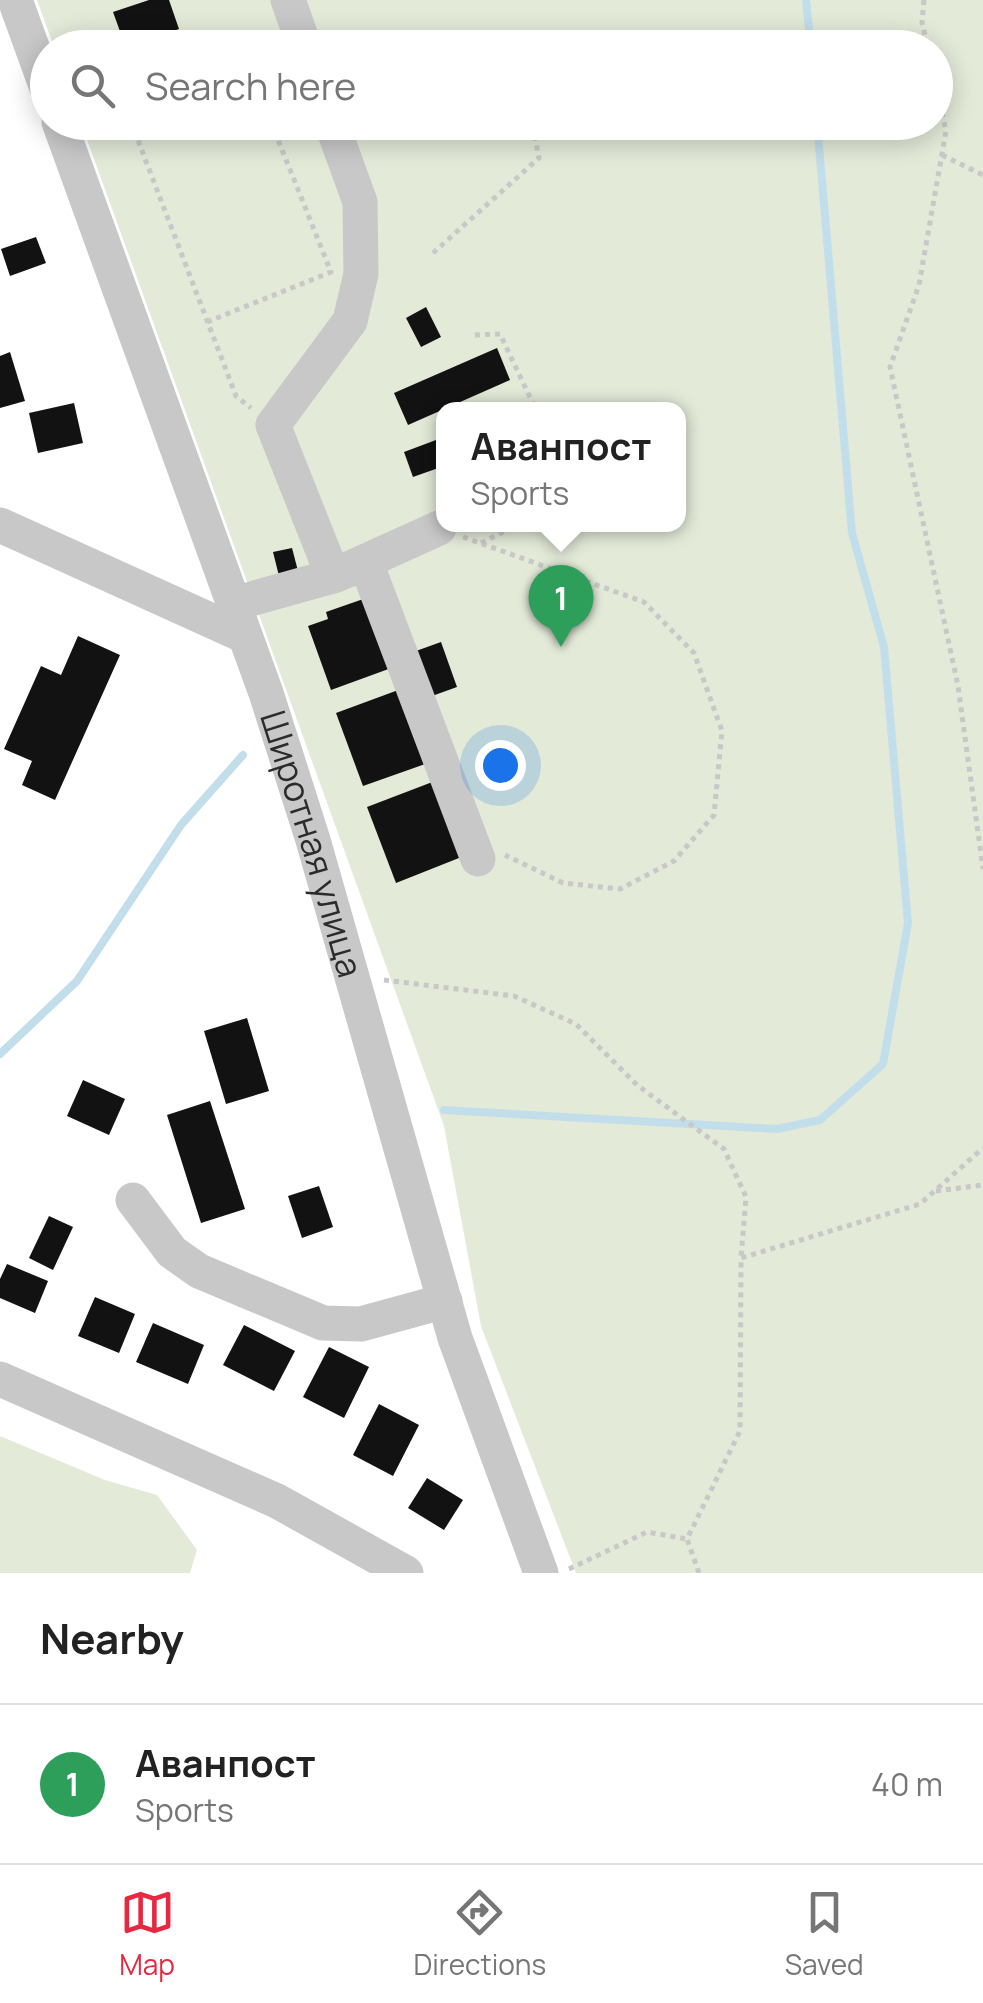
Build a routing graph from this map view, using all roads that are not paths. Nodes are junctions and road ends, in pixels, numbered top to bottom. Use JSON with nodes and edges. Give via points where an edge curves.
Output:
{"nodes":[{"id":1,"x":15,"y":0,"type":"edge"},
{"id":2,"x":288,"y":0,"type":"edge"},
{"id":3,"x":298,"y":30,"type":"edge"},
{"id":4,"x":30,"y":41,"type":"edge"},
{"id":5,"x":66,"y":140,"type":"edge"},
{"id":6,"x":338,"y":140,"type":"edge"},
{"id":7,"x":0,"y":526,"type":"edge"},
{"id":8,"x":436,"y":529,"type":"edge"},
{"id":9,"x":333,"y":576,"type":"junction"},
{"id":10,"x":239,"y":620,"type":"junction"},
{"id":11,"x":478,"y":859,"type":"road end"},
{"id":12,"x":133,"y":1200,"type":"dead end"},
{"id":13,"x":445,"y":1302,"type":"junction"},
{"id":14,"x":0,"y":1379,"type":"edge"},
{"id":15,"x":406,"y":1573,"type":"edge"},
{"id":16,"x":541,"y":1573,"type":"edge"}],
"edges":[{"from":1,"to":4,"type":"street"},
{"from":2,"to":3,"type":"street"},
{"from":5,"to":10,"type":"street","name":"Широтная улица"},
{"from":6,"to":9,"type":"street","via":[[360,202],[360,274],[350,322],[274,425]]},
{"from":7,"to":10,"type":"street"},
{"from":8,"to":9,"type":"street"},
{"from":9,"to":10,"type":"street"},
{"from":9,"to":11,"type":"street","via":[[366,563]]},
{"from":10,"to":13,"type":"street","name":"Широтная улица","via":[[314,840]]},
{"from":12,"to":13,"type":"street","via":[[172,1252],[199,1271],[324,1323],[362,1324]]},
{"from":13,"to":16,"type":"street","name":"Широтная улица"},
{"from":14,"to":15,"type":"street","via":[[277,1502]]}]}
